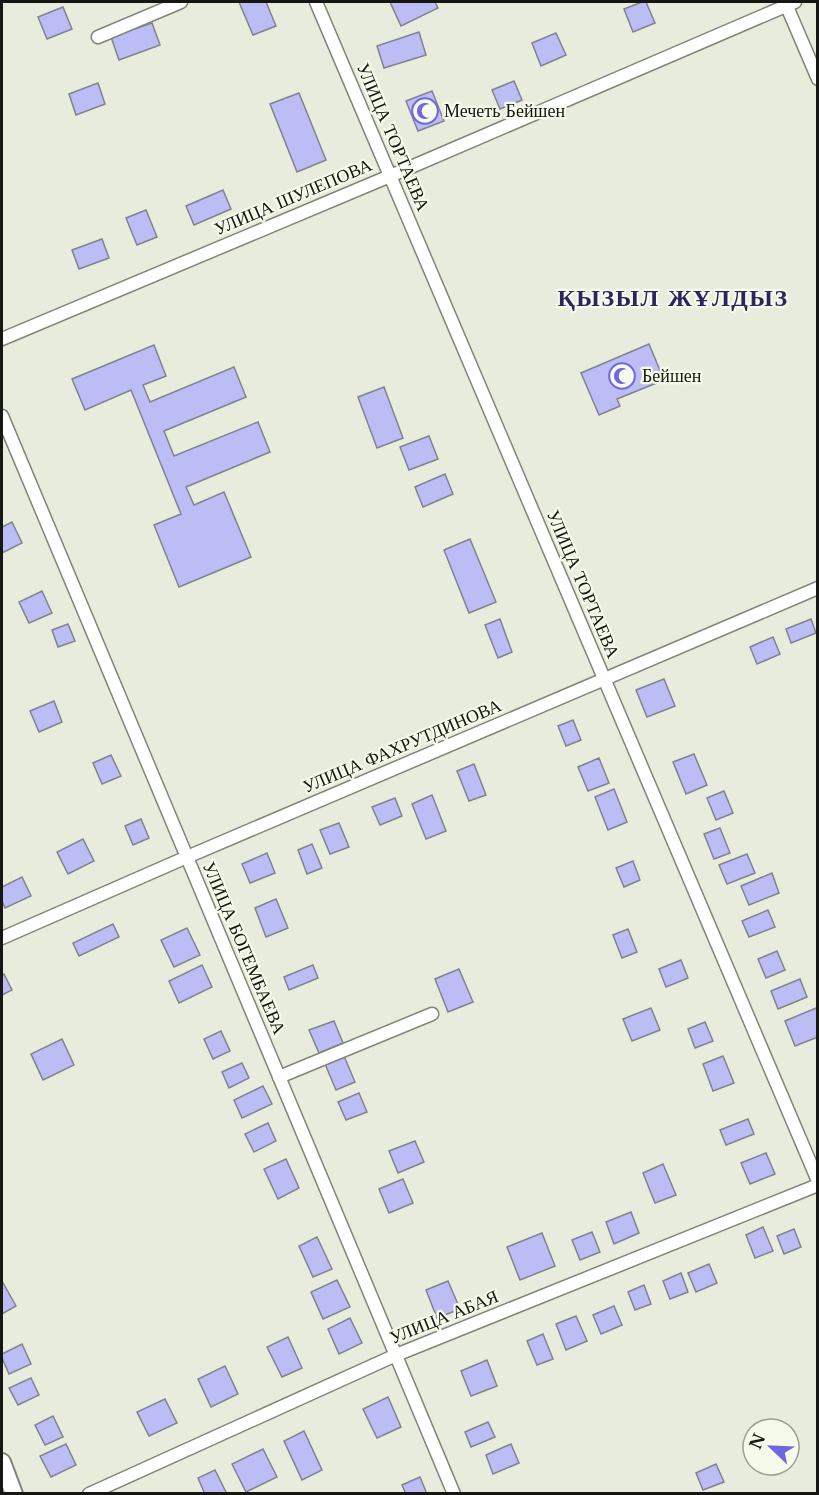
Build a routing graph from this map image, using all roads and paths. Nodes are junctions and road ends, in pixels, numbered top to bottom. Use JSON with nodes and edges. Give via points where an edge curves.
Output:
{"nodes":[{"id":1,"x":181,"y":2,"type":"edge"},
{"id":2,"x":316,"y":2,"type":"edge"},
{"id":3,"x":789,"y":3,"type":"edge"},
{"id":4,"x":98,"y":37,"type":"dead end"},
{"id":5,"x":818,"y":79,"type":"edge"},
{"id":6,"x":390,"y":176,"type":"junction"},
{"id":7,"x":2,"y":339,"type":"edge"},
{"id":8,"x":2,"y":416,"type":"edge"},
{"id":9,"x":818,"y":588,"type":"edge"},
{"id":10,"x":604,"y":679,"type":"junction"},
{"id":11,"x":187,"y":857,"type":"junction"},
{"id":12,"x":2,"y":938,"type":"edge"},
{"id":13,"x":432,"y":1014,"type":"dead end"},
{"id":14,"x":279,"y":1077,"type":"junction"},
{"id":15,"x":818,"y":1183,"type":"edge"},
{"id":16,"x":396,"y":1356,"type":"junction"},
{"id":17,"x":2,"y":1462,"type":"edge"},
{"id":18,"x":14,"y":1494,"type":"edge"},
{"id":19,"x":89,"y":1494,"type":"edge"},
{"id":20,"x":454,"y":1494,"type":"edge"}],
"edges":[{"from":1,"to":4,"type":"street"},
{"from":2,"to":6,"type":"street","name":"УЛИЦА ТОРТАЕВА"},
{"from":3,"to":5,"type":"street"},
{"from":3,"to":6,"type":"street","name":"УЛИЦА ШУЛЕПОВА"},
{"from":6,"to":7,"type":"street","name":"УЛИЦА ШУЛЕПОВА"},
{"from":6,"to":10,"type":"street","name":"УЛИЦА ТОРТАЕВА"},
{"from":8,"to":11,"type":"street","name":"УЛИЦА БОГЕМБАЕВА"},
{"from":9,"to":10,"type":"street","name":"УЛИЦА ФАХРУТДИНОВА"},
{"from":10,"to":11,"type":"street","name":"УЛИЦА ФАХРУТДИНОВА"},
{"from":10,"to":15,"type":"street","name":"УЛИЦА ТОРТАЕВА"},
{"from":11,"to":12,"type":"street","name":"УЛИЦА ФАХРУТДИНОВА"},
{"from":11,"to":14,"type":"street","name":"УЛИЦА БОГЕМБАЕВА"},
{"from":13,"to":14,"type":"street"},
{"from":14,"to":16,"type":"street","name":"УЛИЦА БОГЕМБАЕВА"},
{"from":15,"to":16,"type":"street","name":"УЛИЦА АБАЯ"},
{"from":16,"to":19,"type":"street","name":"УЛИЦА АБАЯ"},
{"from":16,"to":20,"type":"street","name":"УЛИЦА БОГЕМБАЕВА"},
{"from":17,"to":18,"type":"main road"}]}
